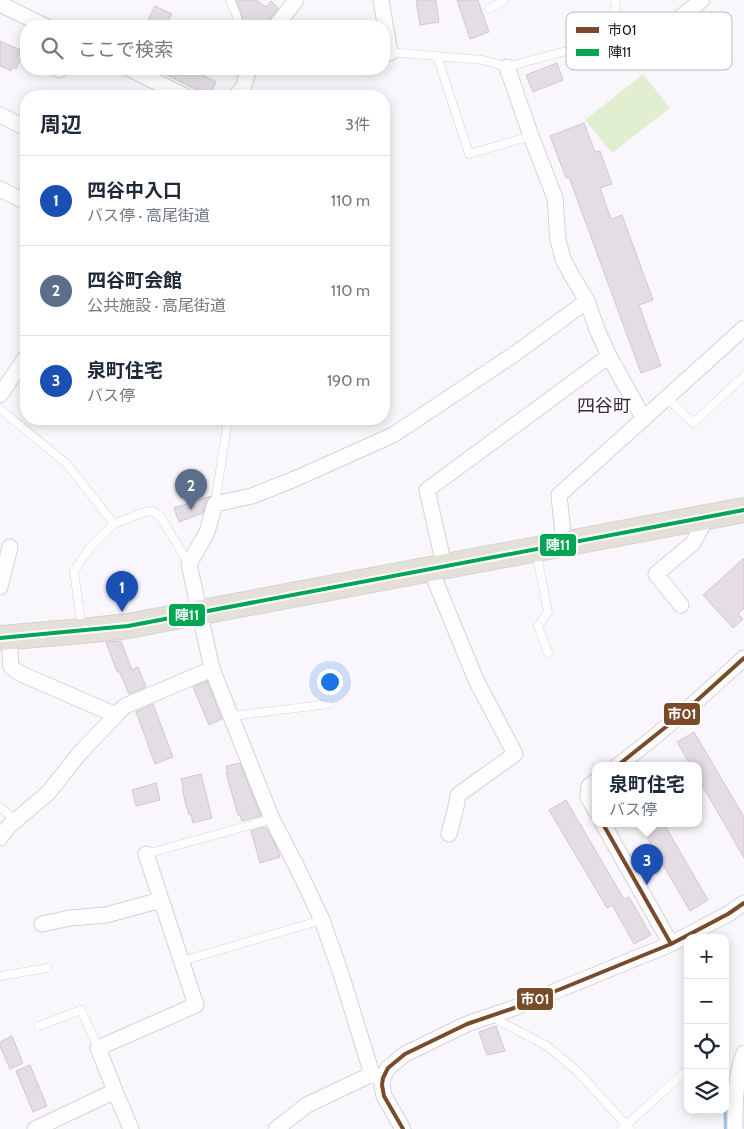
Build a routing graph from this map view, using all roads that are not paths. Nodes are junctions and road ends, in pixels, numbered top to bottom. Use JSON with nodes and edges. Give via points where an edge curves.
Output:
{"nodes":[{"id":1,"x":230,"y":0,"type":"edge"},
{"id":2,"x":296,"y":0,"type":"edge"},
{"id":3,"x":381,"y":0,"type":"edge"},
{"id":4,"x":504,"y":0,"type":"edge"},
{"id":5,"x":615,"y":0,"type":"edge"},
{"id":6,"x":702,"y":0,"type":"edge"},
{"id":7,"x":0,"y":4,"type":"edge"},
{"id":8,"x":490,"y":9,"type":"dead end"},
{"id":9,"x":614,"y":12,"type":"edge"},
{"id":10,"x":685,"y":12,"type":"edge"},
{"id":11,"x":33,"y":20,"type":"edge"},
{"id":12,"x":238,"y":20,"type":"edge"},
{"id":13,"x":280,"y":20,"type":"edge"},
{"id":14,"x":383,"y":20,"type":"edge"},
{"id":15,"x":566,"y":51,"type":"edge"},
{"id":16,"x":390,"y":52,"type":"edge"},
{"id":17,"x":437,"y":56,"type":"junction"},
{"id":18,"x":508,"y":68,"type":"junction"},
{"id":19,"x":142,"y":75,"type":"edge"},
{"id":20,"x":247,"y":75,"type":"edge"},
{"id":21,"x":173,"y":90,"type":"edge"},
{"id":22,"x":242,"y":90,"type":"edge"},
{"id":23,"x":0,"y":115,"type":"edge"},
{"id":24,"x":20,"y":125,"type":"edge"},
{"id":25,"x":531,"y":136,"type":"junction"},
{"id":26,"x":0,"y":189,"type":"edge"},
{"id":27,"x":20,"y":199,"type":"edge"},
{"id":28,"x":587,"y":301,"type":"junction"},
{"id":29,"x":744,"y":328,"type":"edge"},
{"id":30,"x":609,"y":356,"type":"junction"},
{"id":31,"x":20,"y":366,"type":"edge"},
{"id":32,"x":744,"y":376,"type":"edge"},
{"id":33,"x":0,"y":395,"type":"edge"},
{"id":34,"x":667,"y":398,"type":"junction"},
{"id":35,"x":0,"y":409,"type":"edge"},
{"id":36,"x":644,"y":419,"type":"junction"},
{"id":37,"x":227,"y":425,"type":"edge"},
{"id":38,"x":215,"y":504,"type":"junction"},
{"id":39,"x":744,"y":510,"type":"edge"},
{"id":40,"x":707,"y":516,"type":"junction"},
{"id":41,"x":114,"y":524,"type":"junction"},
{"id":42,"x":564,"y":544,"type":"junction"},
{"id":43,"x":10,"y":547,"type":"dead end"},
{"id":44,"x":535,"y":549,"type":"junction"},
{"id":45,"x":189,"y":564,"type":"junction"},
{"id":46,"x":437,"y":567,"type":"junction"},
{"id":47,"x":0,"y":586,"type":"edge"},
{"id":48,"x":681,"y":605,"type":"dead end"},
{"id":49,"x":200,"y":611,"type":"junction"},
{"id":50,"x":82,"y":631,"type":"junction"},
{"id":51,"x":4,"y":638,"type":"edge"},
{"id":52,"x":548,"y":653,"type":"dead end"},
{"id":53,"x":744,"y":658,"type":"edge"},
{"id":54,"x":212,"y":669,"type":"junction"},
{"id":55,"x":329,"y":704,"type":"dead end"},
{"id":56,"x":116,"y":714,"type":"junction"},
{"id":57,"x":231,"y":716,"type":"junction"},
{"id":58,"x":623,"y":762,"type":"edge"},
{"id":59,"x":592,"y":784,"type":"edge"},
{"id":60,"x":592,"y":804,"type":"edge"},
{"id":61,"x":0,"y":807,"type":"edge"},
{"id":62,"x":272,"y":819,"type":"junction"},
{"id":63,"x":15,"y":820,"type":"junction"},
{"id":64,"x":605,"y":827,"type":"edge"},
{"id":65,"x":449,"y":834,"type":"dead end"},
{"id":66,"x":0,"y":838,"type":"edge"},
{"id":67,"x":146,"y":854,"type":"joint"},
{"id":68,"x":161,"y":900,"type":"junction"},
{"id":69,"x":744,"y":903,"type":"edge"},
{"id":70,"x":322,"y":920,"type":"junction"},
{"id":71,"x":42,"y":924,"type":"dead end"},
{"id":72,"x":671,"y":944,"type":"junction"},
{"id":73,"x":182,"y":961,"type":"junction"},
{"id":74,"x":47,"y":968,"type":"dead end"},
{"id":75,"x":0,"y":976,"type":"edge"},
{"id":76,"x":490,"y":1016,"type":"junction"},
{"id":77,"x":39,"y":1026,"type":"dead end"},
{"id":78,"x":98,"y":1048,"type":"junction"},
{"id":79,"x":744,"y":1053,"type":"edge"},
{"id":80,"x":684,"y":1073,"type":"edge"},
{"id":81,"x":378,"y":1076,"type":"junction"},
{"id":82,"x":740,"y":1085,"type":"edge"},
{"id":83,"x":115,"y":1092,"type":"junction"},
{"id":84,"x":400,"y":1128,"type":"edge"},
{"id":85,"x":626,"y":1128,"type":"edge"},
{"id":86,"x":35,"y":1129,"type":"edge"},
{"id":87,"x":131,"y":1129,"type":"edge"},
{"id":88,"x":276,"y":1129,"type":"edge"},
{"id":89,"x":735,"y":1129,"type":"edge"}],
"edges":[{"from":1,"to":12,"type":"lane"},
{"from":2,"to":13,"type":"street"},
{"from":3,"to":14,"type":"street"},
{"from":4,"to":8,"type":"lane"},
{"from":5,"to":9,"type":"lane"},
{"from":6,"to":10,"type":"street"},
{"from":7,"to":11,"type":"street"},
{"from":15,"to":18,"type":"lane"},
{"from":16,"to":17,"type":"lane"},
{"from":17,"to":18,"type":"lane","via":[[483,60]]},
{"from":17,"to":25,"type":"lane","via":[[469,154]]},
{"from":18,"to":25,"type":"street"},
{"from":19,"to":21,"type":"street"},
{"from":20,"to":22,"type":"street"},
{"from":23,"to":24,"type":"street"},
{"from":25,"to":28,"type":"street","via":[[555,198],[563,259]]},
{"from":26,"to":27,"type":"street"},
{"from":28,"to":30,"type":"street"},
{"from":28,"to":38,"type":"street","via":[[516,354],[392,436],[252,496]]},
{"from":29,"to":34,"type":"street"},
{"from":30,"to":36,"type":"street"},
{"from":30,"to":46,"type":"street","via":[[427,490]]},
{"from":31,"to":33,"type":"street"},
{"from":32,"to":34,"type":"lane","via":[[693,423]]},
{"from":34,"to":36,"type":"street"},
{"from":35,"to":41,"type":"lane","via":[[68,464]]},
{"from":36,"to":42,"type":"street","via":[[559,495]]},
{"from":37,"to":38,"type":"lane"},
{"from":38,"to":45,"type":"street","via":[[207,532]]},
{"from":39,"to":40,"type":"main road"},
{"from":40,"to":42,"type":"main road"},
{"from":40,"to":48,"type":"street","via":[[693,543],[656,574]]},
{"from":41,"to":45,"type":"lane","via":[[152,511],[160,516]]},
{"from":41,"to":50,"type":"lane","via":[[92,545],[74,571]]},
{"from":42,"to":44,"type":"main road"},
{"from":43,"to":47,"type":"street"},
{"from":44,"to":46,"type":"main road"},
{"from":44,"to":52,"type":"lane","via":[[548,612],[538,626]]},
{"from":45,"to":49,"type":"street"},
{"from":46,"to":49,"type":"main road"},
{"from":46,"to":65,"type":"street","via":[[476,680],[515,754],[458,795]]},
{"from":49,"to":50,"type":"main road","via":[[128,626]]},
{"from":49,"to":54,"type":"street"},
{"from":50,"to":51,"type":"main road"},
{"from":51,"to":56,"type":"street","via":[[11,667],[19,673]]},
{"from":53,"to":58,"type":"street"},
{"from":54,"to":56,"type":"street","via":[[125,706]]},
{"from":54,"to":57,"type":"street"},
{"from":55,"to":57,"type":"lane"},
{"from":56,"to":63,"type":"street","via":[[48,793]]},
{"from":57,"to":62,"type":"street"},
{"from":59,"to":60,"type":"street","via":[[588,797]]},
{"from":61,"to":63,"type":"lane"},
{"from":62,"to":67,"type":"lane"},
{"from":62,"to":70,"type":"street"},
{"from":63,"to":66,"type":"street"},
{"from":64,"to":72,"type":"street"},
{"from":67,"to":68,"type":"street"},
{"from":68,"to":71,"type":"street","via":[[106,915]]},
{"from":68,"to":73,"type":"street"},
{"from":69,"to":72,"type":"street"},
{"from":70,"to":73,"type":"lane"},
{"from":70,"to":81,"type":"street","via":[[361,1040]]},
{"from":72,"to":76,"type":"street"},
{"from":73,"to":78,"type":"street","via":[[196,1005]]},
{"from":74,"to":75,"type":"lane"},
{"from":76,"to":81,"type":"street","via":[[405,1054]]},
{"from":76,"to":85,"type":"lane","via":[[547,1046],[577,1071]]},
{"from":77,"to":78,"type":"lane","via":[[81,1010]]},
{"from":78,"to":83,"type":"street"},
{"from":79,"to":82,"type":"street","via":[[740,1064]]},
{"from":80,"to":85,"type":"lane"},
{"from":81,"to":84,"type":"street"},
{"from":81,"to":88,"type":"street","via":[[307,1105]]},
{"from":82,"to":89,"type":"street","via":[[735,1100]]},
{"from":83,"to":86,"type":"street"},
{"from":83,"to":87,"type":"street"}]}
